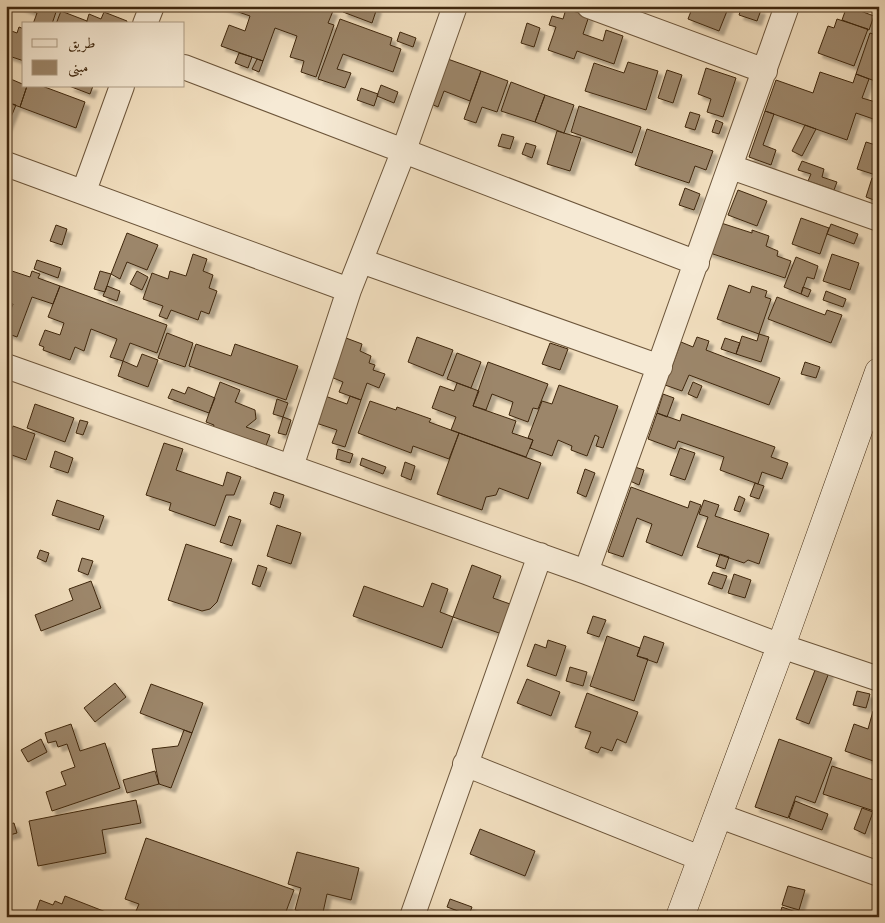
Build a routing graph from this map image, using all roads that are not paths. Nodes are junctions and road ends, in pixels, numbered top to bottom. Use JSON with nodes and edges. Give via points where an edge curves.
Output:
{"nodes":[{"id":1,"x":152,"y":6,"type":"edge"},
{"id":2,"x":454,"y":6,"type":"edge"},
{"id":3,"x":589,"y":6,"type":"edge"},
{"id":4,"x":787,"y":6,"type":"edge"},
{"id":5,"x":146,"y":22,"type":"edge"},
{"id":6,"x":185,"y":67,"type":"edge"},
{"id":7,"x":765,"y":71,"type":"junction"},
{"id":8,"x":121,"y":88,"type":"edge"},
{"id":9,"x":404,"y":150,"type":"junction"},
{"id":10,"x":6,"y":164,"type":"edge"},
{"id":11,"x":731,"y":167,"type":"junction"},
{"id":12,"x":84,"y":191,"type":"junction"},
{"id":13,"x":879,"y":219,"type":"edge"},
{"id":14,"x":361,"y":261,"type":"junction"},
{"id":15,"x":696,"y":263,"type":"junction"},
{"id":16,"x":350,"y":290,"type":"junction"},
{"id":17,"x":6,"y":366,"type":"edge"},
{"id":18,"x":660,"y":367,"type":"junction"},
{"id":19,"x":879,"y":372,"type":"edge"},
{"id":20,"x":291,"y":467,"type":"junction"},
{"id":21,"x":540,"y":555,"type":"junction"},
{"id":22,"x":586,"y":572,"type":"junction"},
{"id":23,"x":782,"y":646,"type":"junction"},
{"id":24,"x":879,"y":679,"type":"edge"},
{"id":25,"x":464,"y":764,"type":"junction"},
{"id":26,"x":717,"y":815,"type":"junction"},
{"id":27,"x":700,"y":858,"type":"junction"},
{"id":28,"x":879,"y":874,"type":"edge"},
{"id":29,"x":412,"y":917,"type":"edge"},
{"id":30,"x":680,"y":917,"type":"edge"}],
"edges":[{"from":1,"to":5,"type":"street"},
{"from":2,"to":9,"type":"street"},
{"from":3,"to":7,"type":"street"},
{"from":4,"to":7,"type":"street"},
{"from":6,"to":9,"type":"street"},
{"from":7,"to":11,"type":"street"},
{"from":8,"to":12,"type":"street"},
{"from":9,"to":14,"type":"street"},
{"from":9,"to":15,"type":"street"},
{"from":10,"to":12,"type":"street"},
{"from":11,"to":13,"type":"street"},
{"from":11,"to":15,"type":"street"},
{"from":12,"to":16,"type":"street"},
{"from":14,"to":16,"type":"street"},
{"from":14,"to":18,"type":"street"},
{"from":15,"to":18,"type":"street"},
{"from":16,"to":20,"type":"street"},
{"from":17,"to":20,"type":"street"},
{"from":18,"to":22,"type":"street"},
{"from":19,"to":23,"type":"street"},
{"from":20,"to":21,"type":"street"},
{"from":21,"to":22,"type":"street"},
{"from":21,"to":25,"type":"street"},
{"from":22,"to":23,"type":"street"},
{"from":23,"to":24,"type":"street"},
{"from":23,"to":26,"type":"street"},
{"from":25,"to":27,"type":"street"},
{"from":25,"to":29,"type":"street"},
{"from":26,"to":27,"type":"street"},
{"from":26,"to":28,"type":"street"},
{"from":27,"to":30,"type":"street"}]}
